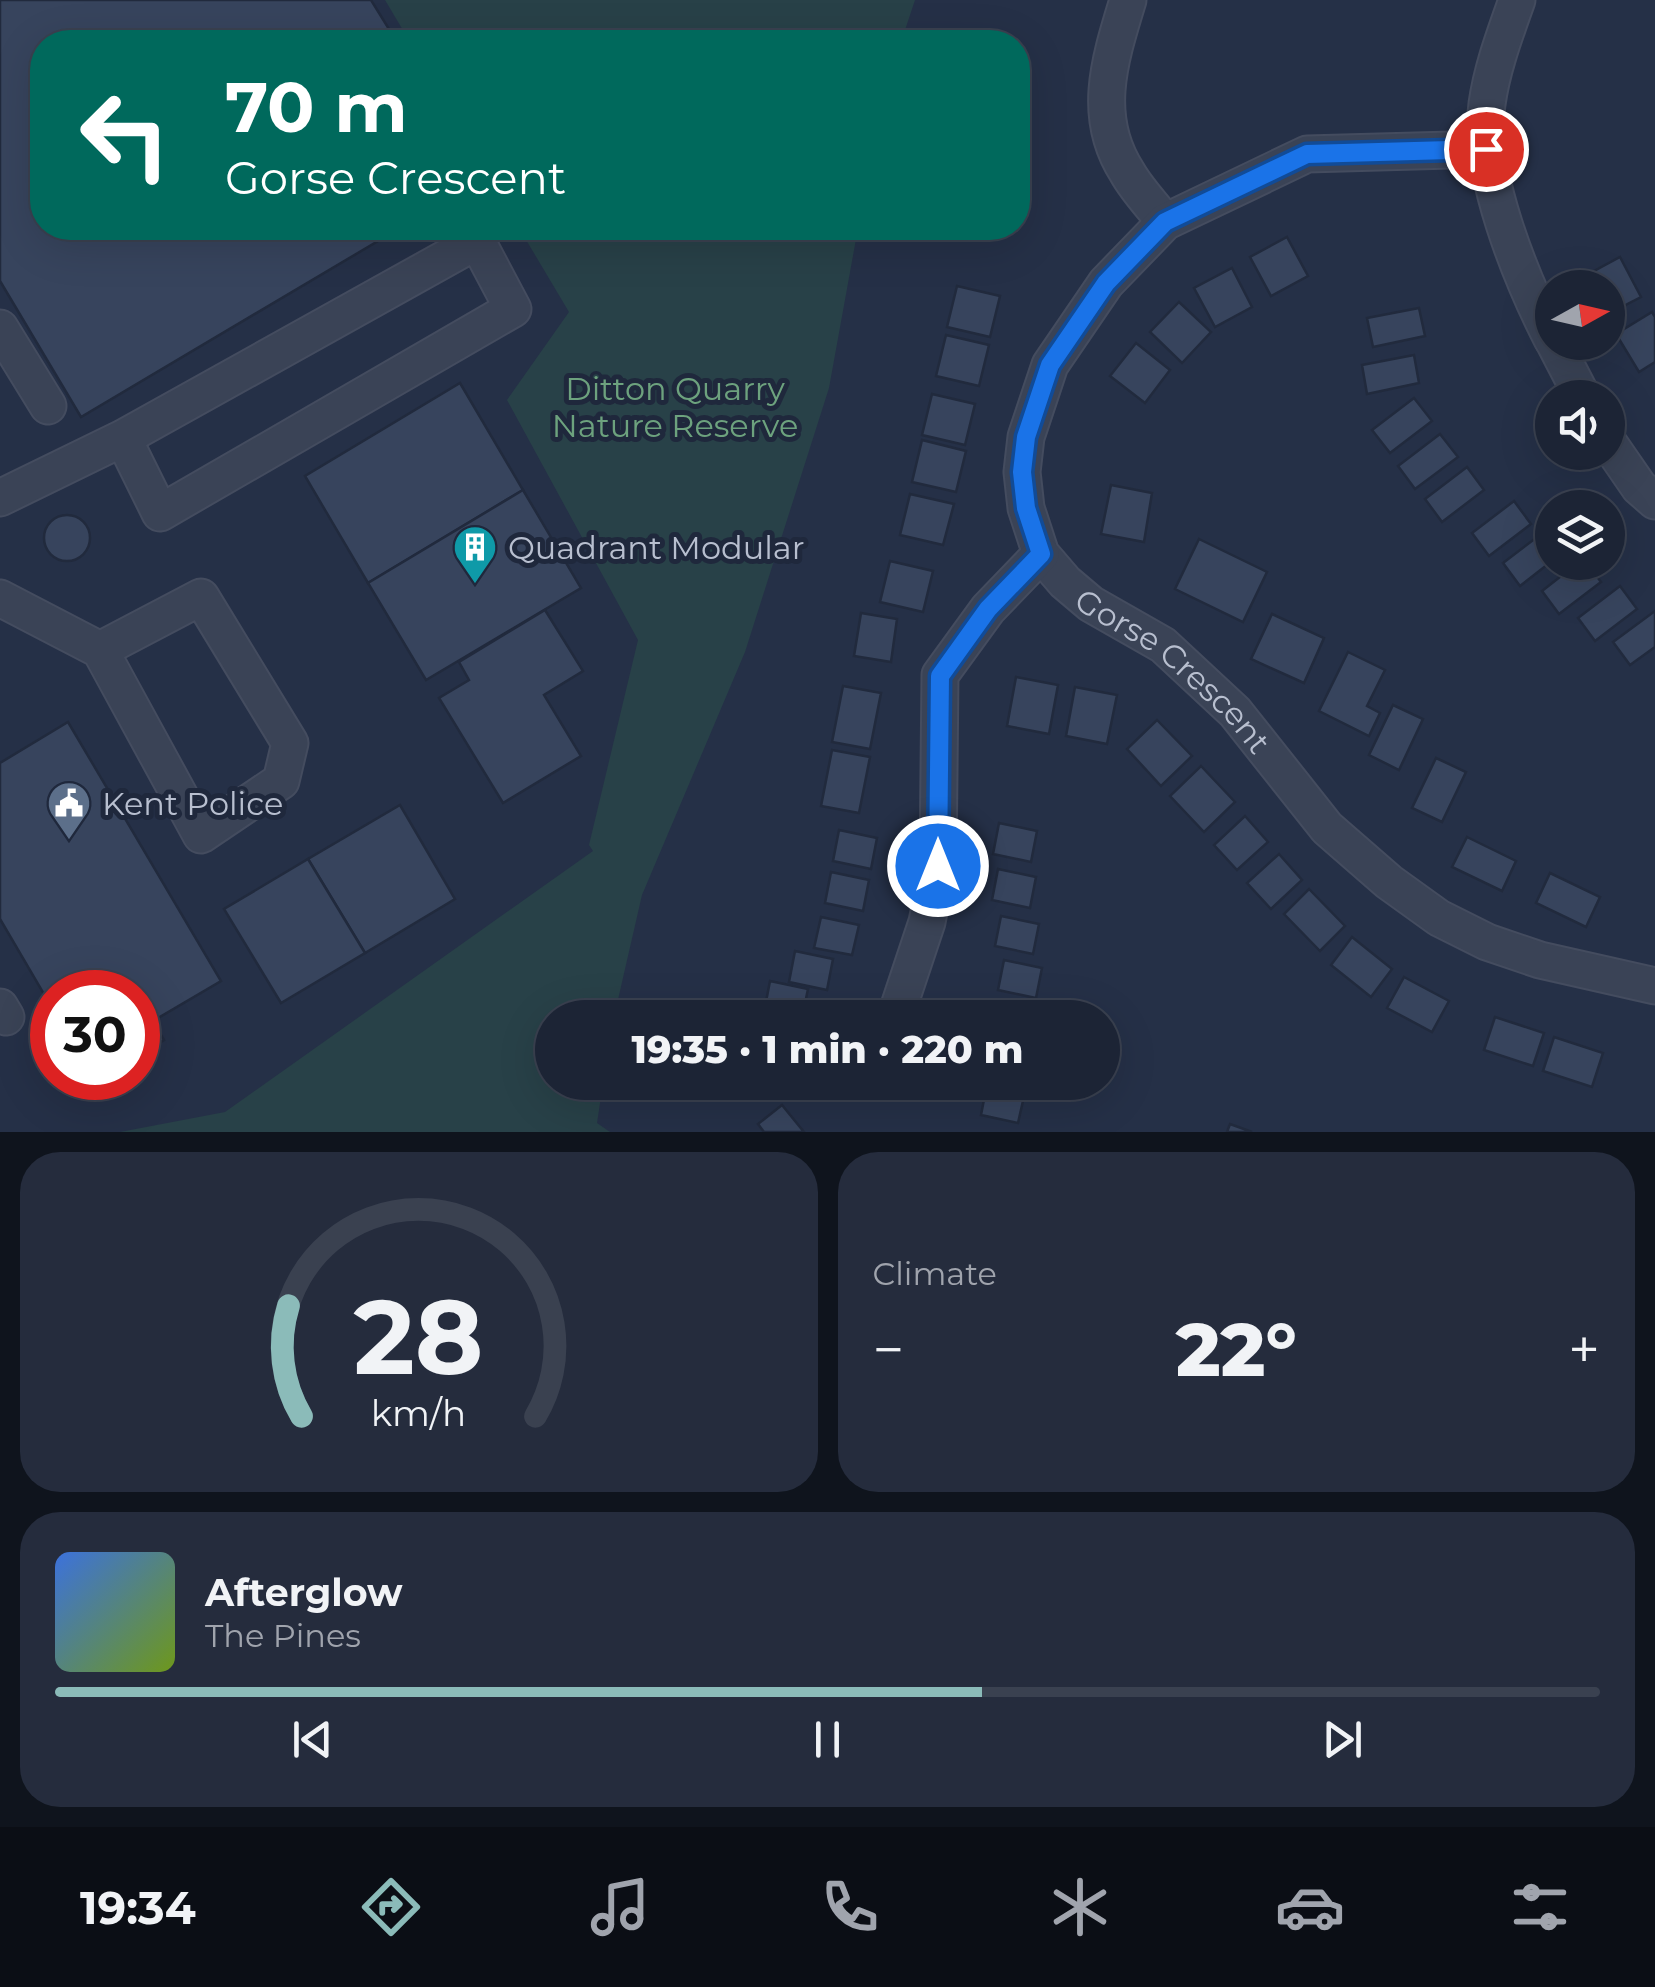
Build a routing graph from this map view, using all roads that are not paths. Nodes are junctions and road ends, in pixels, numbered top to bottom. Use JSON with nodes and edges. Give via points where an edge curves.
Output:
{"nodes":[{"id":1,"x":1128,"y":0,"type":"edge"},
{"id":2,"x":1517,"y":0,"type":"edge"},
{"id":3,"x":1486,"y":149,"type":"junction"},
{"id":4,"x":1165,"y":222,"type":"junction"},
{"id":5,"x":1535,"y":300,"type":"edge"},
{"id":6,"x":0,"y":328,"type":"edge"},
{"id":7,"x":48,"y":406,"type":"dead end"},
{"id":8,"x":124,"y":438,"type":"junction"},
{"id":9,"x":1625,"y":466,"type":"edge"},
{"id":10,"x":0,"y":498,"type":"edge"},
{"id":11,"x":1655,"y":501,"type":"edge"},
{"id":12,"x":1041,"y":554,"type":"junction"},
{"id":13,"x":0,"y":598,"type":"edge"},
{"id":14,"x":100,"y":650,"type":"junction"},
{"id":15,"x":1655,"y":986,"type":"edge"},
{"id":16,"x":901,"y":1000,"type":"edge"}],
"edges":[{"from":1,"to":4,"type":"street","via":[[1109,62],[1111,140],[1126,172]]},
{"from":2,"to":3,"type":"street","via":[[1486,107]]},
{"from":3,"to":4,"type":"street","name":"Gorse Crescent","via":[[1307,154]]},
{"from":3,"to":5,"type":"street","via":[[1498,205]]},
{"from":4,"to":12,"type":"street","name":"Gorse Crescent","via":[[1106,283],[1050,365],[1022,472]]},
{"from":6,"to":7,"type":"street"},
{"from":8,"to":8,"type":"street","via":[[476,240],[513,308],[160,513]]},
{"from":8,"to":10,"type":"street"},
{"from":9,"to":11,"type":"street"},
{"from":12,"to":15,"type":"street","name":"Gorse Crescent","via":[[1090,604],[1162,644],[1235,712],[1327,828],[1439,918],[1540,960]]},
{"from":12,"to":16,"type":"street","via":[[988,609],[940,676],[938,866]]},
{"from":13,"to":14,"type":"street"},
{"from":14,"to":14,"type":"street","via":[[201,598],[290,743],[281,781],[201,834]]}]}
